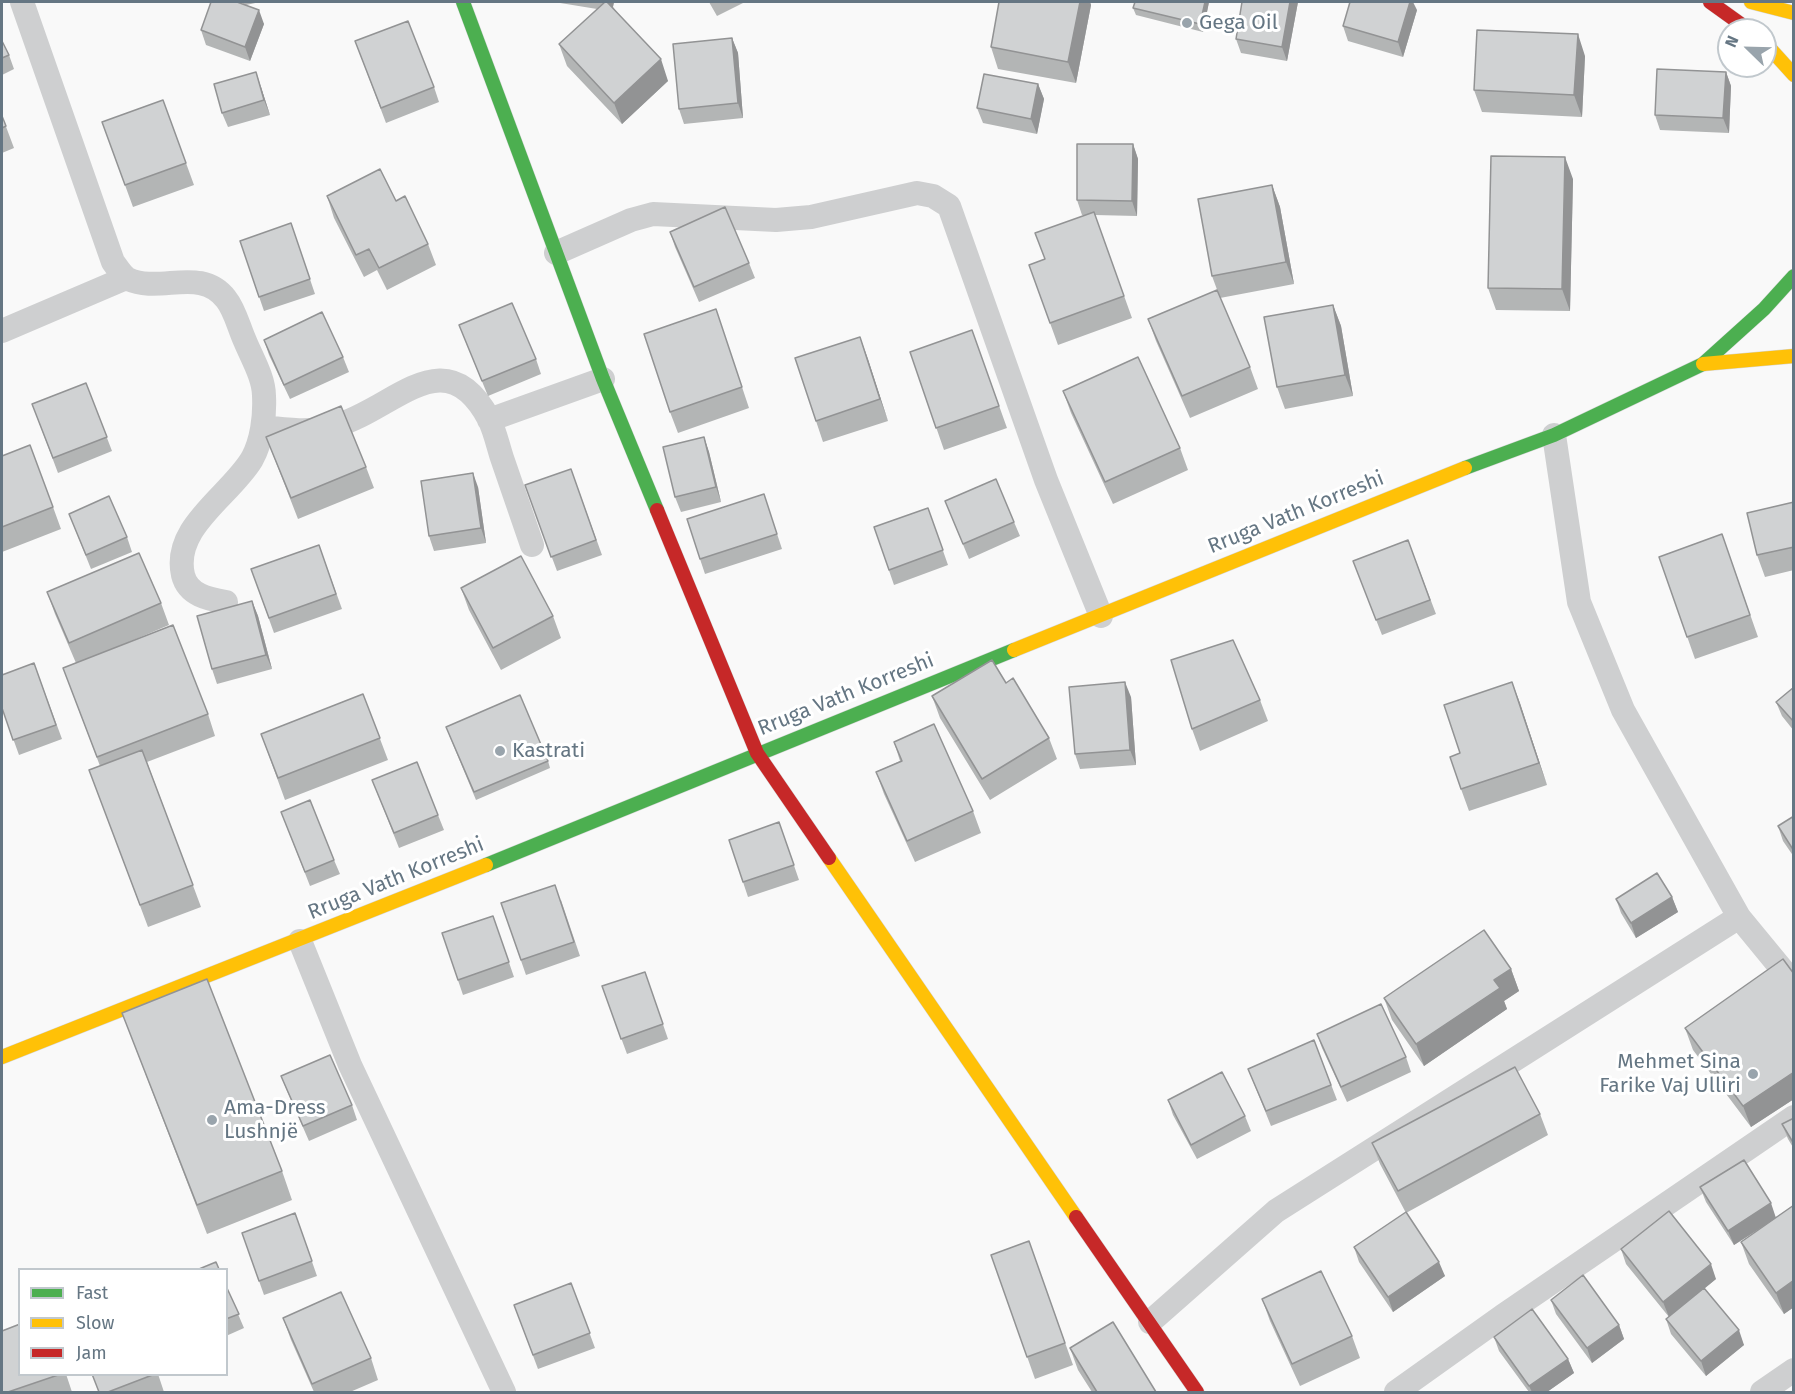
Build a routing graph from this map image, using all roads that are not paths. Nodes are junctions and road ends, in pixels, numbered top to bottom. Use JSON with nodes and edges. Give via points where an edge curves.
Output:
{"nodes":[{"id":1,"x":22,"y":2,"type":"edge"},
{"id":2,"x":463,"y":2,"type":"edge"},
{"id":3,"x":1710,"y":2,"type":"edge"},
{"id":4,"x":1751,"y":2,"type":"edge"},
{"id":5,"x":1794,"y":13,"type":"edge"},
{"id":6,"x":1732,"y":18,"type":"edge"},
{"id":7,"x":1777,"y":56,"type":"edge"},
{"id":8,"x":1794,"y":75,"type":"edge"},
{"id":9,"x":556,"y":253,"type":"junction"},
{"id":10,"x":1794,"y":276,"type":"edge"},
{"id":11,"x":126,"y":278,"type":"junction"},
{"id":12,"x":2,"y":331,"type":"edge"},
{"id":13,"x":1794,"y":356,"type":"edge"},
{"id":14,"x":1703,"y":364,"type":"junction"},
{"id":15,"x":603,"y":379,"type":"junction"},
{"id":16,"x":489,"y":420,"type":"junction"},
{"id":17,"x":263,"y":427,"type":"junction"},
{"id":18,"x":1554,"y":435,"type":"junction"},
{"id":19,"x":532,"y":545,"type":"dead end"},
{"id":20,"x":226,"y":602,"type":"dead end"},
{"id":21,"x":1101,"y":616,"type":"junction"},
{"id":22,"x":757,"y":753,"type":"junction"},
{"id":23,"x":1739,"y":917,"type":"junction"},
{"id":24,"x":300,"y":941,"type":"junction"},
{"id":25,"x":1794,"y":984,"type":"edge"},
{"id":26,"x":2,"y":1058,"type":"edge"},
{"id":27,"x":1794,"y":1117,"type":"edge"},
{"id":28,"x":1149,"y":1322,"type":"junction"},
{"id":29,"x":1794,"y":1370,"type":"edge"},
{"id":30,"x":494,"y":1389,"type":"edge"},
{"id":31,"x":1197,"y":1392,"type":"edge"},
{"id":32,"x":1396,"y":1392,"type":"edge"},
{"id":33,"x":1762,"y":1392,"type":"edge"}],
"edges":[{"from":1,"to":11,"type":"street","via":[[113,262]]},
{"from":2,"to":9,"type":"main road"},
{"from":3,"to":6,"type":"main road"},
{"from":4,"to":5,"type":"main road"},
{"from":7,"to":8,"type":"main road"},
{"from":9,"to":15,"type":"main road"},
{"from":9,"to":21,"type":"street","via":[[653,214],[776,220],[811,217],[917,193],[933,196],[949,206],[1046,480]]},
{"from":10,"to":14,"type":"main road","name":"Rruga Vath Korreshi"},
{"from":11,"to":12,"type":"street"},
{"from":11,"to":17,"type":"street","via":[[146,284],[188,281],[210,285],[226,299],[265,394]]},
{"from":13,"to":14,"type":"main road","name":"Rruga Vath Korreshi"},
{"from":14,"to":18,"type":"main road","name":"Rruga Vath Korreshi"},
{"from":15,"to":16,"type":"street"},
{"from":15,"to":22,"type":"main road"},
{"from":16,"to":17,"type":"street","via":[[466,388],[448,379],[424,381],[375,410],[335,426],[302,431]]},
{"from":16,"to":19,"type":"street"},
{"from":17,"to":20,"type":"street","via":[[253,458],[189,534],[180,561],[186,584],[205,599]]},
{"from":18,"to":21,"type":"main road","name":"Rruga Vath Korreshi","via":[[1394,495]]},
{"from":18,"to":23,"type":"street","via":[[1579,602],[1623,710]]},
{"from":21,"to":22,"type":"main road","name":"Rruga Vath Korreshi"},
{"from":22,"to":24,"type":"main road","name":"Rruga Vath Korreshi"},
{"from":22,"to":28,"type":"main road"},
{"from":23,"to":25,"type":"street"},
{"from":23,"to":28,"type":"street","via":[[1276,1211]]},
{"from":24,"to":26,"type":"main road","name":"Rruga Vath Korreshi"},
{"from":24,"to":30,"type":"street","via":[[350,1065]]},
{"from":27,"to":32,"type":"street"},
{"from":28,"to":31,"type":"main road"},
{"from":29,"to":33,"type":"street"}]}
